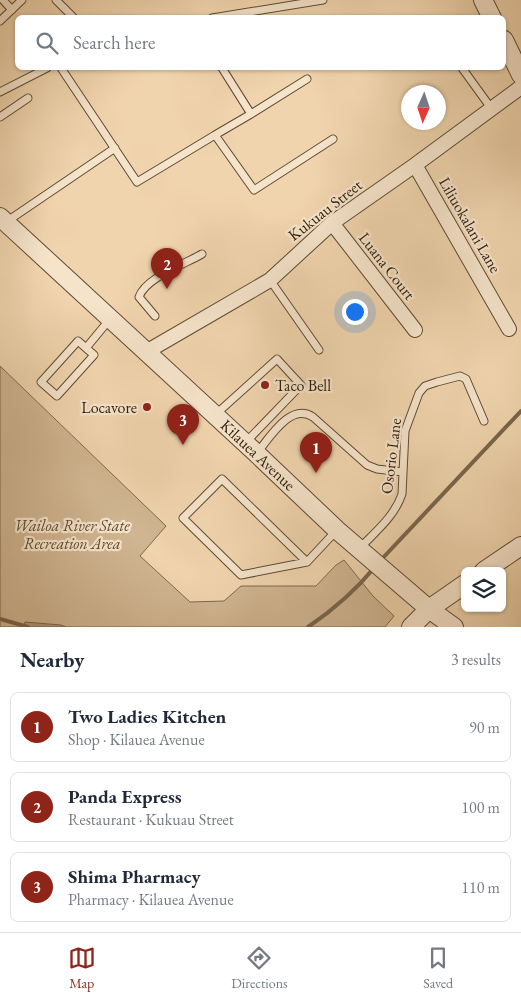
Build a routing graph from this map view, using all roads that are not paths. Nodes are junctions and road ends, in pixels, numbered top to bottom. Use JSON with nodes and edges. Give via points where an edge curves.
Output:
{"nodes":[{"id":1,"x":3,"y":0,"type":"edge"},
{"id":2,"x":22,"y":0,"type":"edge"},
{"id":3,"x":56,"y":0,"type":"edge"},
{"id":4,"x":323,"y":0,"type":"edge"},
{"id":5,"x":483,"y":0,"type":"edge"},
{"id":6,"x":12,"y":10,"type":"junction"},
{"id":7,"x":71,"y":15,"type":"edge"},
{"id":8,"x":230,"y":15,"type":"edge"},
{"id":9,"x":490,"y":15,"type":"edge"},
{"id":10,"x":0,"y":21,"type":"edge"},
{"id":11,"x":506,"y":44,"type":"edge"},
{"id":12,"x":43,"y":70,"type":"edge"},
{"id":13,"x":62,"y":70,"type":"edge"},
{"id":14,"x":223,"y":70,"type":"edge"},
{"id":15,"x":463,"y":70,"type":"edge"},
{"id":16,"x":521,"y":75,"type":"edge"},
{"id":17,"x":307,"y":79,"type":"dead end"},
{"id":18,"x":521,"y":87,"type":"edge"},
{"id":19,"x":0,"y":92,"type":"edge"},
{"id":20,"x":28,"y":98,"type":"dead end"},
{"id":21,"x":491,"y":108,"type":"junction"},
{"id":22,"x":251,"y":114,"type":"junction"},
{"id":23,"x":0,"y":117,"type":"edge"},
{"id":24,"x":215,"y":135,"type":"junction"},
{"id":25,"x":333,"y":139,"type":"dead end"},
{"id":26,"x":115,"y":148,"type":"junction"},
{"id":27,"x":415,"y":165,"type":"junction"},
{"id":28,"x":2,"y":220,"type":"edge"},
{"id":29,"x":332,"y":223,"type":"junction"},
{"id":30,"x":202,"y":254,"type":"dead end"},
{"id":31,"x":270,"y":280,"type":"junction"},
{"id":32,"x":155,"y":316,"type":"dead end"},
{"id":33,"x":110,"y":319,"type":"junction"},
{"id":34,"x":509,"y":329,"type":"dead end"},
{"id":35,"x":415,"y":330,"type":"dead end"},
{"id":36,"x":86,"y":348,"type":"junction"},
{"id":37,"x":320,"y":350,"type":"dead end"},
{"id":38,"x":146,"y":352,"type":"junction"},
{"id":39,"x":215,"y":415,"type":"junction"},
{"id":40,"x":484,"y":421,"type":"dead end"},
{"id":41,"x":251,"y":448,"type":"junction"},
{"id":42,"x":403,"y":472,"type":"junction"},
{"id":43,"x":337,"y":530,"type":"junction"},
{"id":44,"x":521,"y":546,"type":"edge"},
{"id":45,"x":363,"y":551,"type":"junction"},
{"id":46,"x":307,"y":562,"type":"junction"},
{"id":47,"x":490,"y":567,"type":"edge"},
{"id":48,"x":461,"y":587,"type":"edge"},
{"id":49,"x":429,"y":609,"type":"junction"},
{"id":50,"x":411,"y":627,"type":"edge"},
{"id":51,"x":454,"y":627,"type":"edge"}],
"edges":[{"from":1,"to":6,"type":"lane"},
{"from":2,"to":6,"type":"lane"},
{"from":3,"to":7,"type":"lane"},
{"from":4,"to":8,"type":"lane"},
{"from":5,"to":9,"type":"street"},
{"from":6,"to":10,"type":"lane"},
{"from":11,"to":16,"type":"street"},
{"from":12,"to":19,"type":"lane"},
{"from":13,"to":26,"type":"lane"},
{"from":14,"to":22,"type":"lane"},
{"from":15,"to":21,"type":"lane"},
{"from":17,"to":22,"type":"lane"},
{"from":18,"to":21,"type":"street","name":"Kukuau Street"},
{"from":20,"to":23,"type":"lane"},
{"from":21,"to":27,"type":"street","name":"Kukuau Street"},
{"from":22,"to":24,"type":"lane"},
{"from":24,"to":25,"type":"lane","via":[[254,190]]},
{"from":24,"to":26,"type":"lane","via":[[137,182]]},
{"from":26,"to":28,"type":"lane"},
{"from":27,"to":29,"type":"street","name":"Kukuau Street"},
{"from":27,"to":34,"type":"street","name":"Liliuokalani Lane"},
{"from":28,"to":33,"type":"street","name":"Kilauea Avenue"},
{"from":29,"to":31,"type":"street","name":"Kukuau Street"},
{"from":29,"to":35,"type":"street","name":"Luana Court"},
{"from":30,"to":32,"type":"lane","via":[[144,287],[139,297]]},
{"from":31,"to":37,"type":"lane"},
{"from":31,"to":38,"type":"street","name":"Kukuau Street"},
{"from":33,"to":36,"type":"lane"},
{"from":33,"to":38,"type":"street","name":"Kilauea Avenue"},
{"from":36,"to":36,"type":"lane","via":[[94,354],[56,396],[41,382],[78,341]]},
{"from":38,"to":39,"type":"street","name":"Kilauea Avenue"},
{"from":39,"to":41,"type":"street","name":"Kilauea Avenue"},
{"from":39,"to":41,"type":"lane","via":[[277,359],[302,385]]},
{"from":40,"to":42,"type":"lane","name":"Osorio Lane","via":[[466,379],[460,376],[425,386],[419,393],[405,431]]},
{"from":41,"to":42,"type":"lane","via":[[288,417],[303,412],[313,417],[367,465],[377,470]]},
{"from":41,"to":43,"type":"street","name":"Kilauea Avenue"},
{"from":42,"to":45,"type":"lane","name":"Osorio Lane","via":[[400,502]]},
{"from":43,"to":45,"type":"street","name":"Kilauea Avenue"},
{"from":43,"to":46,"type":"lane"},
{"from":44,"to":47,"type":"street"},
{"from":45,"to":49,"type":"street","name":"Kilauea Avenue"},
{"from":46,"to":46,"type":"lane","via":[[222,479],[183,518],[241,575]]},
{"from":48,"to":49,"type":"street"},
{"from":49,"to":50,"type":"street"},
{"from":49,"to":51,"type":"street","name":"Kilauea Avenue"}]}
